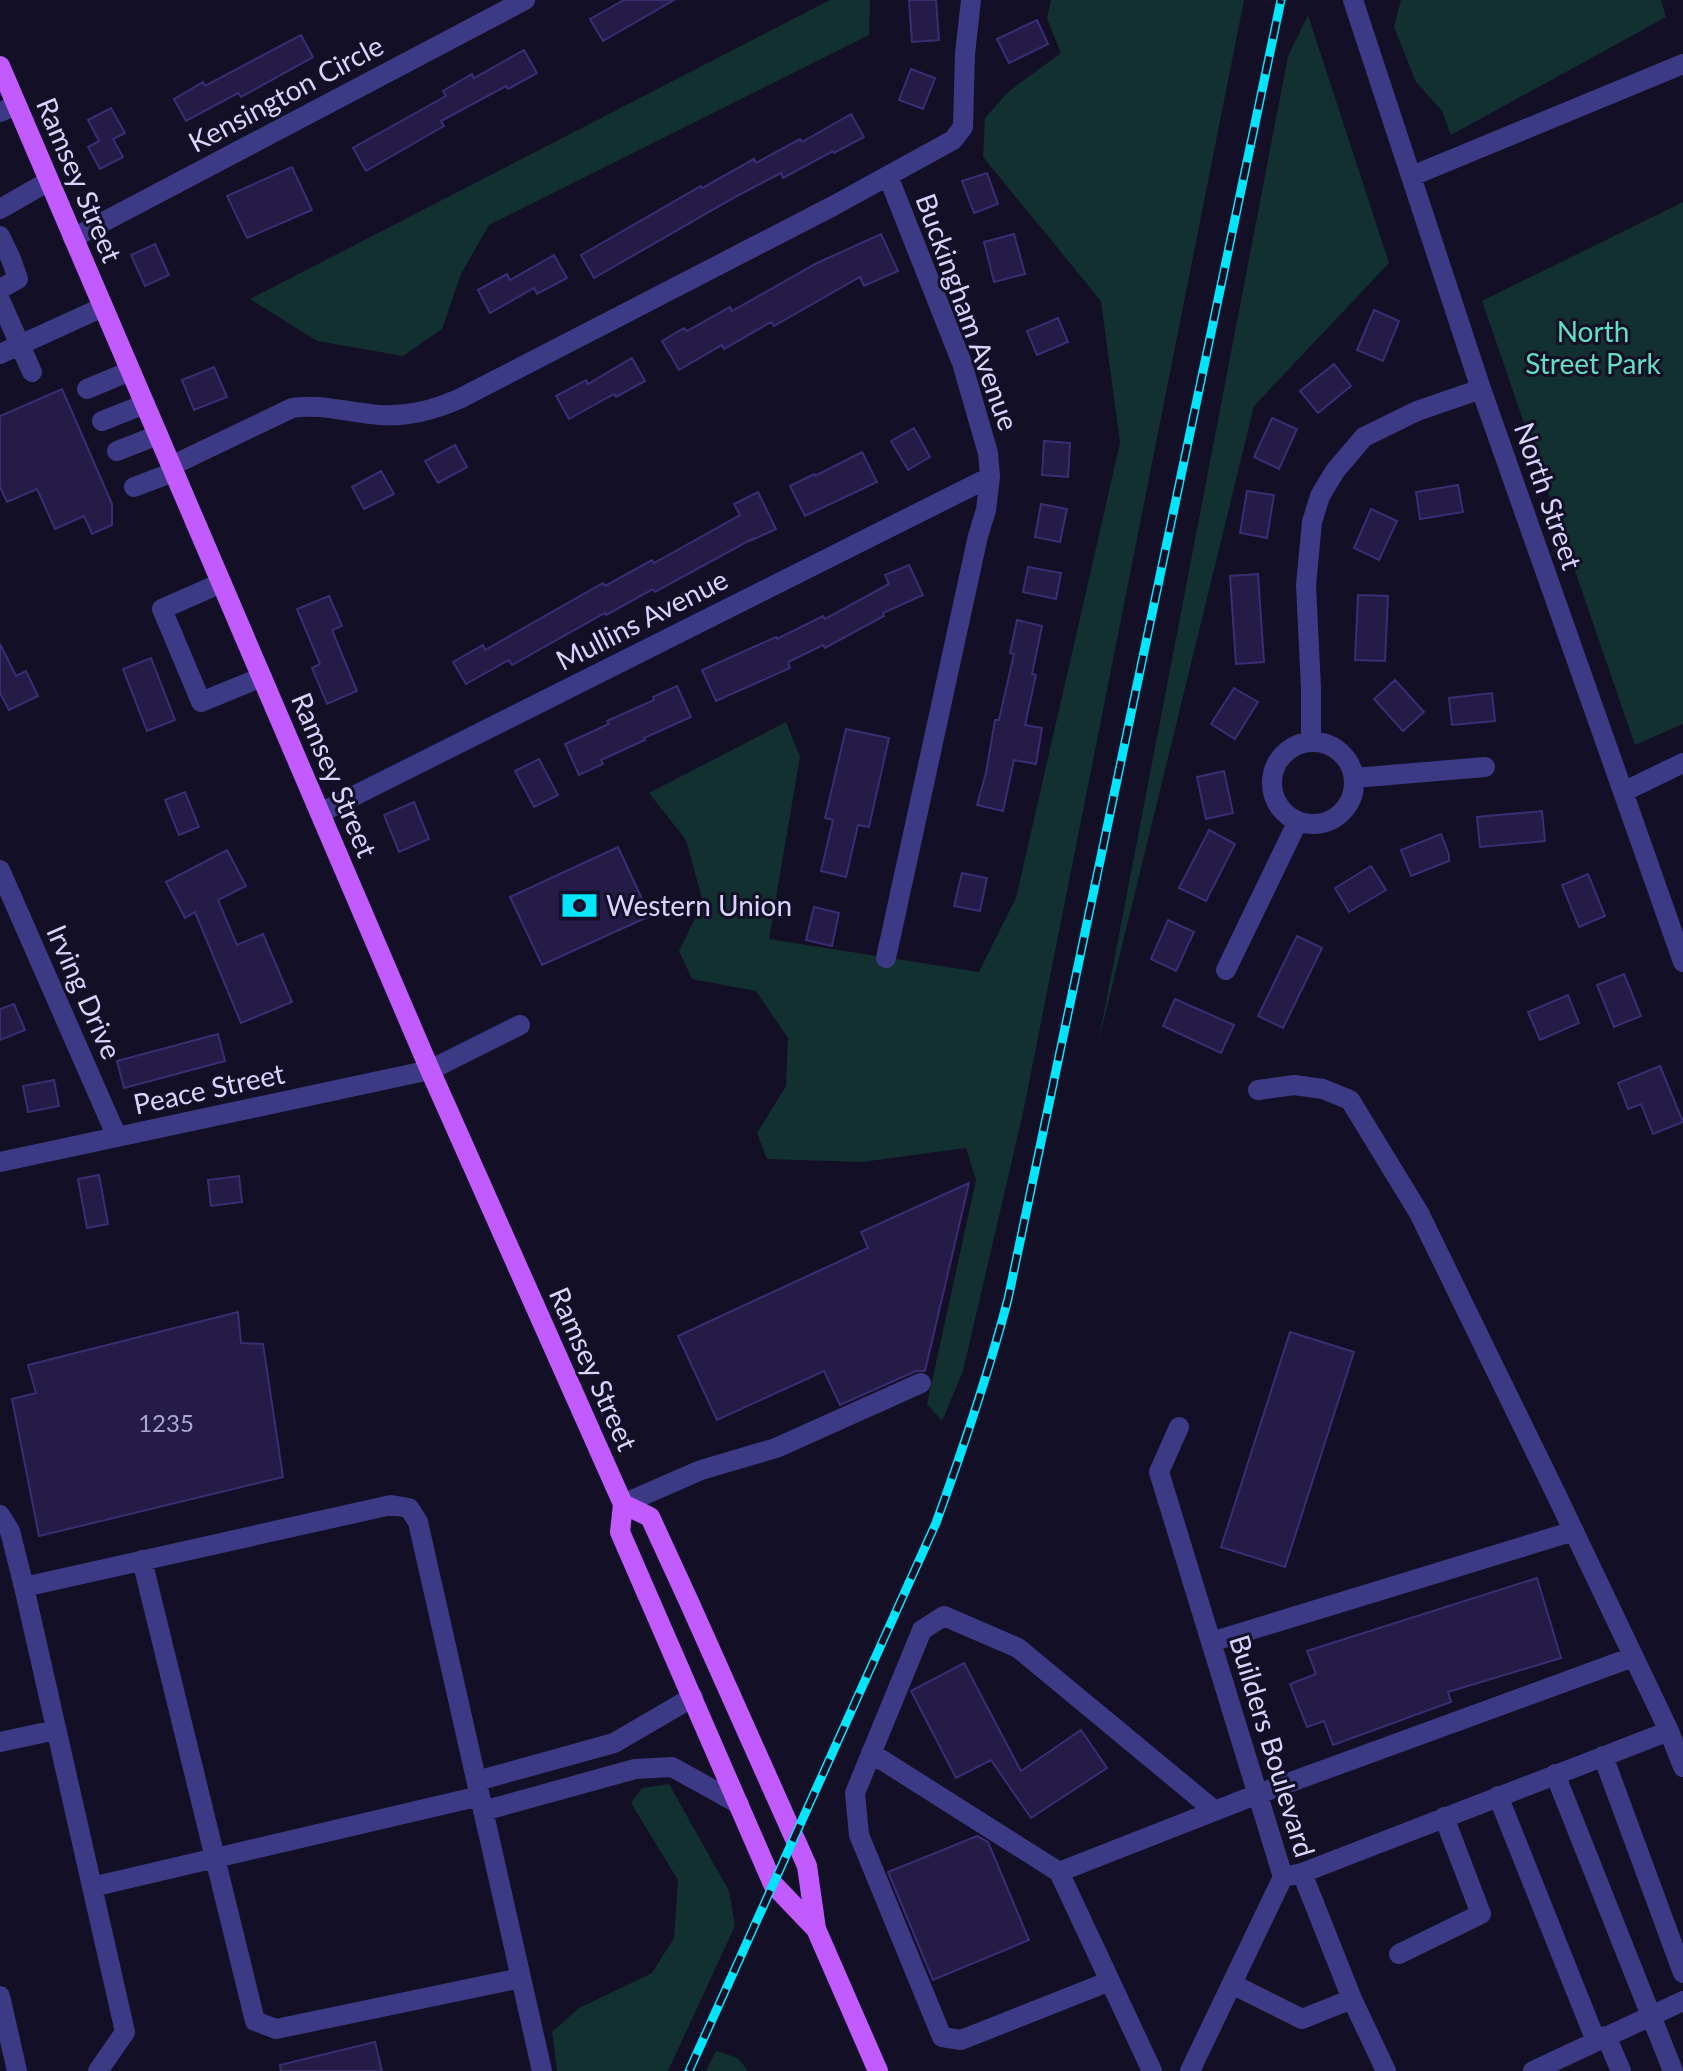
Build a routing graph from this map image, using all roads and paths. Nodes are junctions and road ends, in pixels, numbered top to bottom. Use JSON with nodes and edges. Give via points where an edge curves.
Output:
{"nodes":[{"id":1,"x":525,"y":0,"type":"edge"},
{"id":2,"x":971,"y":0,"type":"edge"},
{"id":3,"x":1353,"y":0,"type":"edge"},
{"id":4,"x":1683,"y":64,"type":"edge"},
{"id":5,"x":0,"y":67,"type":"edge"},
{"id":6,"x":8,"y":108,"type":"edge"},
{"id":7,"x":888,"y":176,"type":"junction"},
{"id":8,"x":1412,"y":176,"type":"junction"},
{"id":9,"x":49,"y":181,"type":"junction"},
{"id":10,"x":0,"y":209,"type":"edge"},
{"id":11,"x":0,"y":236,"type":"edge"},
{"id":12,"x":73,"y":238,"type":"junction"},
{"id":13,"x":0,"y":289,"type":"edge"},
{"id":14,"x":0,"y":300,"type":"edge"},
{"id":15,"x":103,"y":307,"type":"junction"},
{"id":16,"x":20,"y":344,"type":"junction"},
{"id":17,"x":0,"y":354,"type":"edge"},
{"id":18,"x":130,"y":371,"type":"junction"},
{"id":19,"x":32,"y":372,"type":"dead end"},
{"id":20,"x":87,"y":389,"type":"dead end"},
{"id":21,"x":1481,"y":389,"type":"junction"},
{"id":22,"x":145,"y":404,"type":"junction"},
{"id":23,"x":102,"y":421,"type":"dead end"},
{"id":24,"x":158,"y":435,"type":"junction"},
{"id":25,"x":117,"y":451,"type":"dead end"},
{"id":26,"x":172,"y":469,"type":"junction"},
{"id":27,"x":990,"y":477,"type":"junction"},
{"id":28,"x":134,"y":487,"type":"dead end"},
{"id":29,"x":221,"y":583,"type":"junction"},
{"id":30,"x":262,"y":677,"type":"junction"},
{"id":31,"x":1311,"y":742,"type":"junction"},
{"id":32,"x":1683,"y":763,"type":"edge"},
{"id":33,"x":1485,"y":767,"type":"dead end"},
{"id":34,"x":1354,"y":778,"type":"junction"},
{"id":35,"x":1623,"y":792,"type":"junction"},
{"id":36,"x":320,"y":813,"type":"junction"},
{"id":37,"x":1298,"y":821,"type":"junction"},
{"id":38,"x":0,"y":870,"type":"edge"},
{"id":39,"x":886,"y":958,"type":"dead end"},
{"id":40,"x":1683,"y":962,"type":"edge"},
{"id":41,"x":1226,"y":970,"type":"dead end"},
{"id":42,"x":520,"y":1025,"type":"dead end"},
{"id":43,"x":430,"y":1070,"type":"junction"},
{"id":44,"x":1258,"y":1090,"type":"dead end"},
{"id":45,"x":117,"y":1137,"type":"junction"},
{"id":46,"x":0,"y":1162,"type":"edge"},
{"id":47,"x":921,"y":1383,"type":"dead end"},
{"id":48,"x":1179,"y":1427,"type":"dead end"},
{"id":49,"x":623,"y":1504,"type":"junction"},
{"id":50,"x":0,"y":1515,"type":"edge"},
{"id":51,"x":1574,"y":1531,"type":"junction"},
{"id":52,"x":142,"y":1560,"type":"junction"},
{"id":53,"x":24,"y":1587,"type":"junction"},
{"id":54,"x":1211,"y":1642,"type":"junction"},
{"id":55,"x":1633,"y":1657,"type":"junction"},
{"id":56,"x":693,"y":1697,"type":"junction"},
{"id":57,"x":56,"y":1730,"type":"junction"},
{"id":58,"x":1675,"y":1739,"type":"edge"},
{"id":59,"x":0,"y":1742,"type":"edge"},
{"id":60,"x":871,"y":1753,"type":"junction"},
{"id":61,"x":1603,"y":1756,"type":"junction"},
{"id":62,"x":1683,"y":1767,"type":"edge"},
{"id":63,"x":1555,"y":1774,"type":"junction"},
{"id":64,"x":1258,"y":1794,"type":"junction"},
{"id":65,"x":480,"y":1796,"type":"junction"},
{"id":66,"x":1498,"y":1796,"type":"junction"},
{"id":67,"x":739,"y":1804,"type":"junction"},
{"id":68,"x":1215,"y":1811,"type":"junction"},
{"id":69,"x":1444,"y":1817,"type":"junction"},
{"id":70,"x":215,"y":1858,"type":"junction"},
{"id":71,"x":1059,"y":1872,"type":"junction"},
{"id":72,"x":1292,"y":1875,"type":"junction"},
{"id":73,"x":92,"y":1887,"type":"junction"},
{"id":74,"x":816,"y":1929,"type":"junction"},
{"id":75,"x":1399,"y":1954,"type":"dead end"},
{"id":76,"x":1683,"y":1973,"type":"edge"},
{"id":77,"x":521,"y":1978,"type":"junction"},
{"id":78,"x":1110,"y":1981,"type":"junction"},
{"id":79,"x":1232,"y":1984,"type":"junction"},
{"id":80,"x":0,"y":1996,"type":"edge"},
{"id":81,"x":1352,"y":1999,"type":"junction"},
{"id":82,"x":1683,"y":2001,"type":"edge"},
{"id":83,"x":1651,"y":2015,"type":"junction"},
{"id":84,"x":1601,"y":2038,"type":"junction"},
{"id":85,"x":1569,"y":2064,"type":"edge"},
{"id":86,"x":17,"y":2071,"type":"edge"},
{"id":87,"x":98,"y":2071,"type":"edge"},
{"id":88,"x":542,"y":2071,"type":"edge"},
{"id":89,"x":878,"y":2071,"type":"edge"},
{"id":90,"x":1152,"y":2071,"type":"edge"},
{"id":91,"x":1190,"y":2071,"type":"edge"},
{"id":92,"x":1386,"y":2071,"type":"edge"},
{"id":93,"x":1533,"y":2071,"type":"edge"},
{"id":94,"x":1621,"y":2071,"type":"edge"},
{"id":95,"x":1673,"y":2071,"type":"edge"}],
"edges":[{"from":1,"to":12,"type":"street","name":"Kensington Circle"},
{"from":2,"to":7,"type":"street","via":[[963,127],[953,140]]},
{"from":3,"to":8,"type":"street","name":"North Street"},
{"from":4,"to":8,"type":"street"},
{"from":5,"to":6,"type":"main road","name":"Ramsey Street"},
{"from":6,"to":9,"type":"main road","name":"Ramsey Street"},
{"from":7,"to":26,"type":"street","name":"Buckingham Avenue","via":[[459,399],[407,415],[292,408]]},
{"from":7,"to":27,"type":"street","name":"Buckingham Avenue","via":[[962,363]]},
{"from":8,"to":21,"type":"street","name":"North Street"},
{"from":9,"to":10,"type":"street"},
{"from":9,"to":12,"type":"main road","name":"Ramsey Street"},
{"from":11,"to":13,"type":"street","via":[[18,279]]},
{"from":12,"to":15,"type":"main road","name":"Ramsey Street"},
{"from":14,"to":16,"type":"street"},
{"from":15,"to":16,"type":"street"},
{"from":15,"to":18,"type":"main road","name":"Ramsey Street"},
{"from":16,"to":17,"type":"street"},
{"from":16,"to":19,"type":"street"},
{"from":18,"to":20,"type":"street"},
{"from":18,"to":22,"type":"main road","name":"Ramsey Street"},
{"from":21,"to":31,"type":"street","via":[[1364,437],[1320,496],[1306,585]]},
{"from":21,"to":35,"type":"street","name":"North Street"},
{"from":22,"to":23,"type":"street"},
{"from":22,"to":24,"type":"main road","name":"Ramsey Street"},
{"from":24,"to":25,"type":"street"},
{"from":24,"to":26,"type":"main road","name":"Ramsey Street"},
{"from":26,"to":28,"type":"street","name":"Buckingham Avenue"},
{"from":26,"to":29,"type":"main road","name":"Ramsey Street"},
{"from":27,"to":36,"type":"street","name":"Mullins Avenue"},
{"from":27,"to":39,"type":"street","name":"Buckingham Avenue"},
{"from":29,"to":30,"type":"main road","name":"Ramsey Street"},
{"from":29,"to":30,"type":"street","via":[[162,609],[201,702]]},
{"from":30,"to":36,"type":"main road","name":"Ramsey Street"},
{"from":31,"to":34,"type":"street","via":[[1336,748]]},
{"from":31,"to":37,"type":"street","via":[[1279,759],[1272,782],[1279,805]]},
{"from":32,"to":35,"type":"street"},
{"from":33,"to":34,"type":"street"},
{"from":34,"to":37,"type":"street","via":[[1353,796],[1337,817],[1311,824]]},
{"from":35,"to":40,"type":"street","name":"North Street"},
{"from":36,"to":43,"type":"main road","name":"Ramsey Street"},
{"from":37,"to":41,"type":"street"},
{"from":38,"to":45,"type":"street","name":"Irving Drive"},
{"from":42,"to":43,"type":"street","name":"Peace Street"},
{"from":43,"to":45,"type":"street","name":"Peace Street"},
{"from":43,"to":49,"type":"main road","name":"Ramsey Street"},
{"from":44,"to":51,"type":"street","via":[[1294,1085],[1350,1100],[1419,1213]]},
{"from":45,"to":46,"type":"street","name":"Peace Street"},
{"from":47,"to":49,"type":"street","via":[[776,1448],[701,1470]]},
{"from":48,"to":54,"type":"street","name":"Builders Boulevard","via":[[1159,1472]]},
{"from":49,"to":56,"type":"main road","name":"Ramsey Street","via":[[620,1532]]},
{"from":49,"to":74,"type":"main road","name":"Ramsey Street","via":[[650,1517],[690,1604],[807,1866]]},
{"from":50,"to":53,"type":"street","via":[[10,1531]]},
{"from":51,"to":54,"type":"street"},
{"from":51,"to":55,"type":"street"},
{"from":52,"to":53,"type":"street"},
{"from":52,"to":65,"type":"street","via":[[391,1505],[409,1508],[418,1522]]},
{"from":52,"to":70,"type":"street"},
{"from":53,"to":57,"type":"street"},
{"from":54,"to":64,"type":"street","name":"Builders Boulevard"},
{"from":55,"to":58,"type":"street"},
{"from":55,"to":64,"type":"street"},
{"from":56,"to":65,"type":"street","via":[[614,1743]]},
{"from":56,"to":67,"type":"main road","name":"Ramsey Street"},
{"from":57,"to":59,"type":"street"},
{"from":57,"to":73,"type":"street"},
{"from":58,"to":61,"type":"street"},
{"from":58,"to":62,"type":"street"},
{"from":60,"to":68,"type":"street","via":[[922,1630],[944,1616],[1018,1648]]},
{"from":60,"to":71,"type":"street"},
{"from":60,"to":78,"type":"street","via":[[855,1793],[859,1835],[942,2037],[961,2040]]},
{"from":61,"to":63,"type":"street"},
{"from":61,"to":76,"type":"street"},
{"from":63,"to":66,"type":"street"},
{"from":63,"to":83,"type":"street"},
{"from":64,"to":68,"type":"street"},
{"from":64,"to":72,"type":"street","name":"Builders Boulevard"},
{"from":65,"to":67,"type":"street","via":[[672,1767]]},
{"from":65,"to":70,"type":"street"},
{"from":65,"to":77,"type":"street"},
{"from":66,"to":69,"type":"street"},
{"from":66,"to":84,"type":"street"},
{"from":67,"to":74,"type":"main road","name":"Ramsey Street","via":[[773,1884]]},
{"from":68,"to":71,"type":"street"},
{"from":69,"to":72,"type":"street"},
{"from":69,"to":75,"type":"street","via":[[1481,1914]]},
{"from":70,"to":73,"type":"street"},
{"from":70,"to":77,"type":"street","via":[[255,2021],[276,2029]]},
{"from":71,"to":78,"type":"street"},
{"from":72,"to":79,"type":"street","name":"Builders Boulevard"},
{"from":72,"to":81,"type":"street"},
{"from":73,"to":87,"type":"street","via":[[125,2032]]},
{"from":74,"to":89,"type":"main road","name":"Ramsey Street"},
{"from":77,"to":88,"type":"street"},
{"from":78,"to":90,"type":"street"},
{"from":79,"to":81,"type":"street","via":[[1302,2019]]},
{"from":79,"to":91,"type":"street","name":"Builders Boulevard"},
{"from":80,"to":86,"type":"street"},
{"from":81,"to":92,"type":"street"},
{"from":82,"to":83,"type":"street"},
{"from":83,"to":84,"type":"street"},
{"from":83,"to":95,"type":"street"},
{"from":84,"to":85,"type":"street"},
{"from":84,"to":94,"type":"street"},
{"from":85,"to":93,"type":"street"}]}
